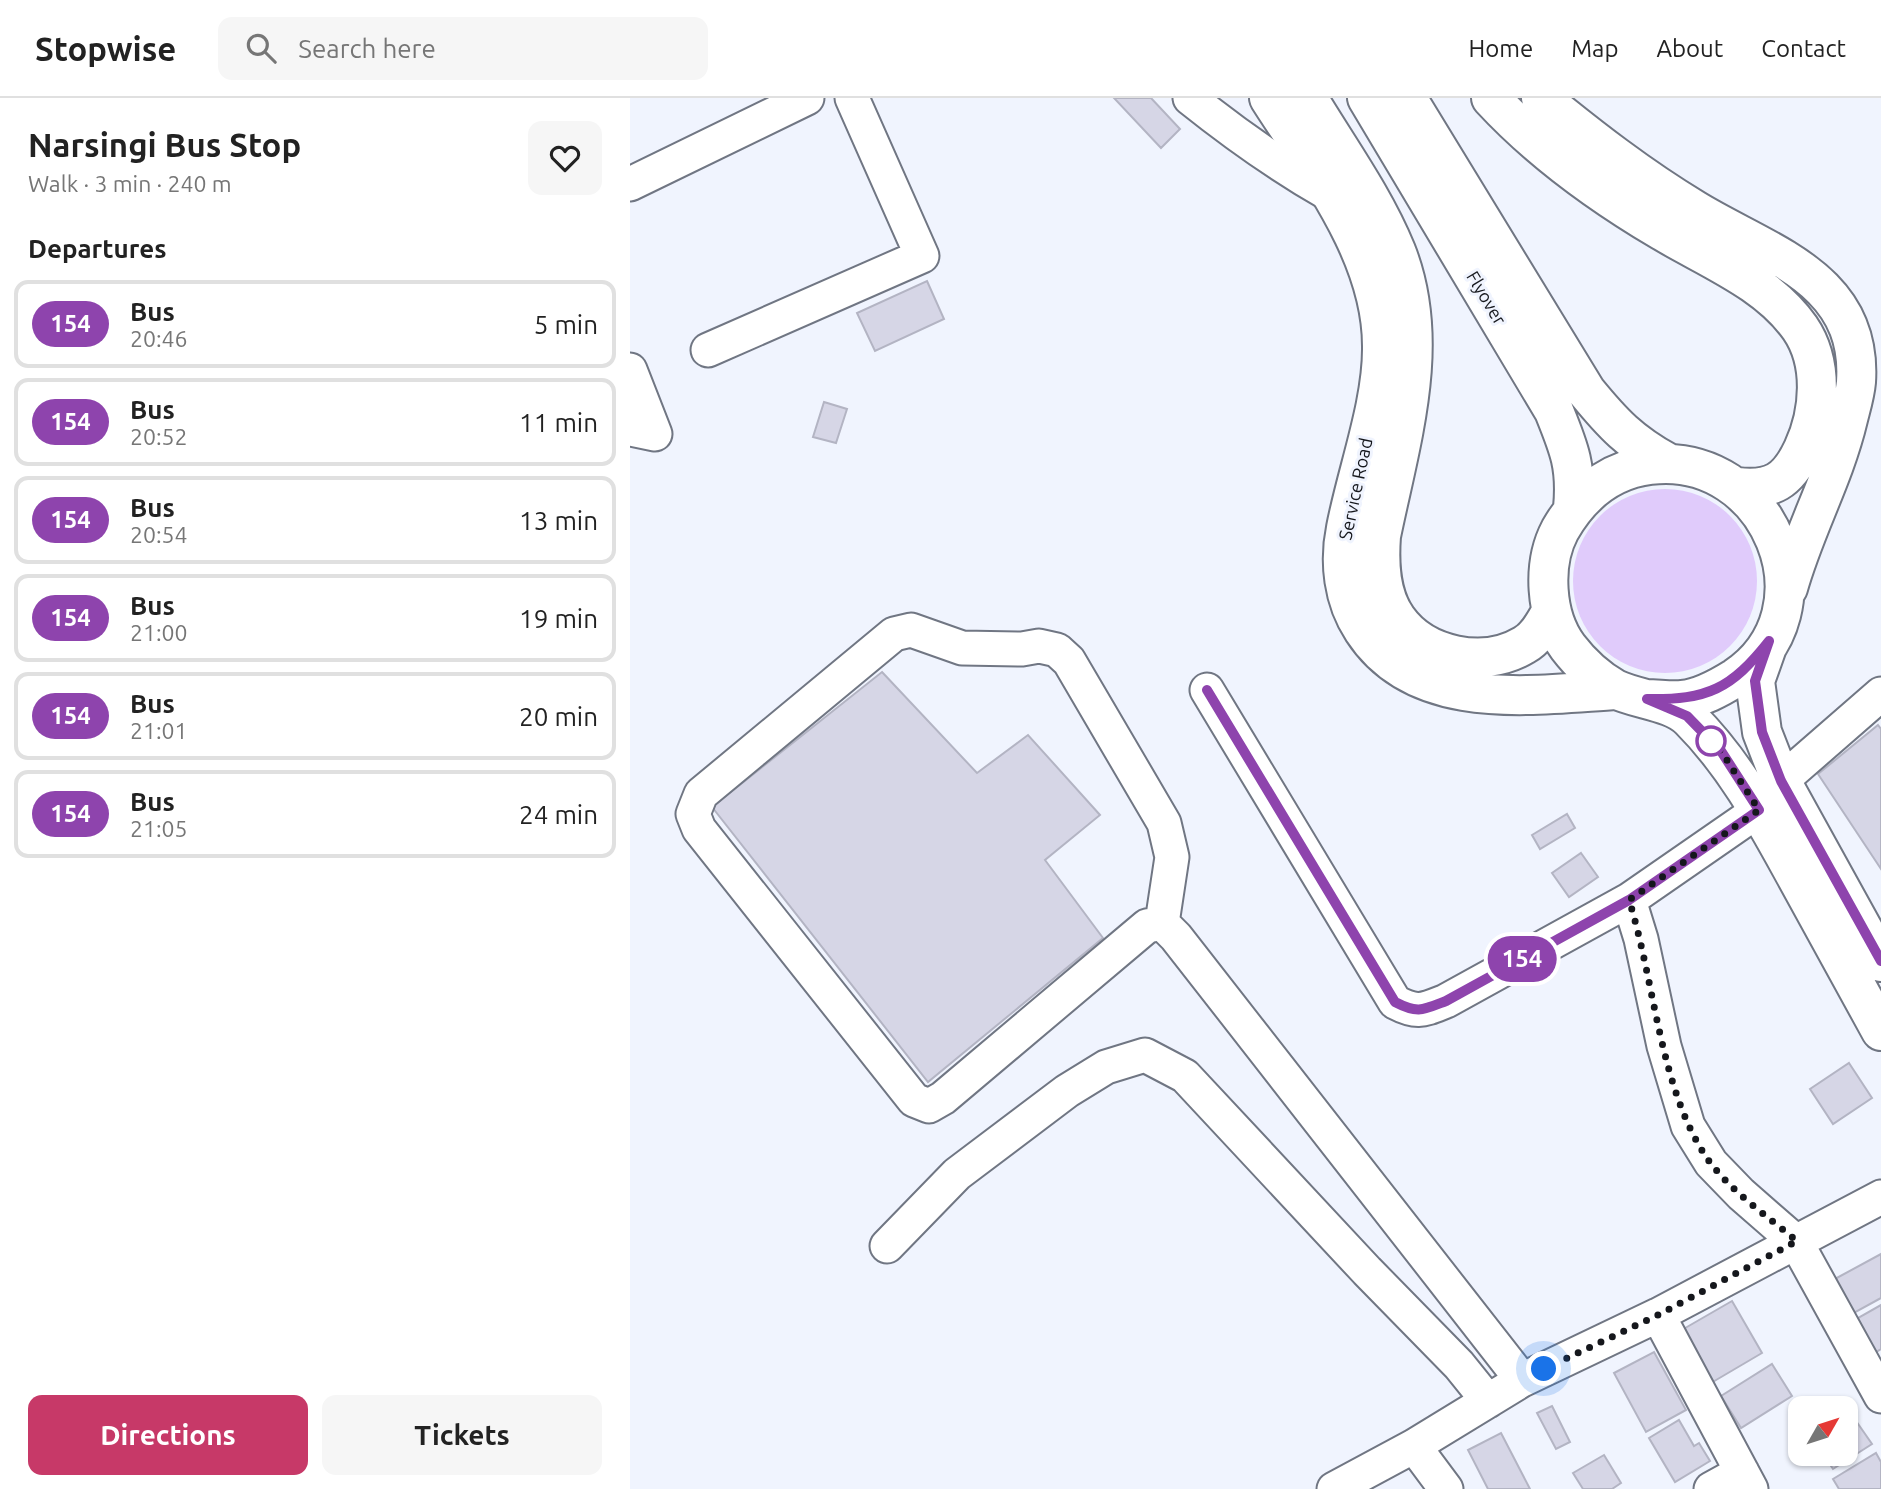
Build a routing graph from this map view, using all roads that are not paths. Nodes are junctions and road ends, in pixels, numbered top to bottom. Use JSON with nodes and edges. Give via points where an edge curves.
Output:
{"nodes":[{"id":1,"x":807,"y":98,"type":"edge"},
{"id":2,"x":852,"y":98,"type":"edge"},
{"id":3,"x":1190,"y":98,"type":"edge"},
{"id":4,"x":1269,"y":98,"type":"edge"},
{"id":5,"x":1308,"y":98,"type":"edge"},
{"id":6,"x":1367,"y":98,"type":"edge"},
{"id":7,"x":1406,"y":98,"type":"edge"},
{"id":8,"x":1491,"y":98,"type":"edge"},
{"id":9,"x":1541,"y":98,"type":"edge"},
{"id":10,"x":630,"y":184,"type":"edge"},
{"id":11,"x":1329,"y":194,"type":"junction"},
{"id":12,"x":708,"y":350,"type":"dead end"},
{"id":13,"x":630,"y":370,"type":"edge"},
{"id":14,"x":630,"y":429,"type":"edge"},
{"id":15,"x":1668,"y":463,"type":"junction"},
{"id":16,"x":1737,"y":486,"type":"junction"},
{"id":17,"x":1573,"y":508,"type":"junction"},
{"id":18,"x":1551,"y":612,"type":"junction"},
{"id":19,"x":1775,"y":626,"type":"junction"},
{"id":20,"x":1207,"y":690,"type":"dead end"},
{"id":21,"x":1632,"y":694,"type":"junction"},
{"id":22,"x":1881,"y":694,"type":"edge"},
{"id":23,"x":1770,"y":795,"type":"junction"},
{"id":24,"x":1629,"y":900,"type":"junction"},
{"id":25,"x":1162,"y":923,"type":"junction"},
{"id":26,"x":1881,"y":962,"type":"edge"},
{"id":27,"x":1881,"y":1031,"type":"edge"},
{"id":28,"x":1881,"y":1197,"type":"edge"},
{"id":29,"x":1797,"y":1241,"type":"junction"},
{"id":30,"x":887,"y":1246,"type":"dead end"},
{"id":31,"x":1658,"y":1315,"type":"junction"},
{"id":32,"x":1522,"y":1380,"type":"junction"},
{"id":33,"x":1881,"y":1396,"type":"edge"},
{"id":34,"x":1488,"y":1401,"type":"junction"},
{"id":35,"x":1414,"y":1446,"type":"junction"},
{"id":36,"x":1746,"y":1480,"type":"edge"},
{"id":37,"x":1334,"y":1489,"type":"edge"},
{"id":38,"x":1446,"y":1489,"type":"edge"},
{"id":39,"x":1711,"y":1489,"type":"edge"}],
"edges":[{"from":1,"to":10,"type":"street"},
{"from":2,"to":12,"type":"street","via":[[922,257]]},
{"from":3,"to":11,"type":"street","via":[[1257,149]]},
{"from":4,"to":11,"type":"main road","name":"Service Road"},
{"from":5,"to":18,"type":"main road","name":"Service Road","via":[[1379,215],[1408,289],[1413,371],[1380,562],[1385,592],[1396,617],[1411,636],[1433,648],[1480,658],[1526,645]]},
{"from":6,"to":17,"type":"main road","name":"Flyover","via":[[1554,411],[1570,449],[1576,480]]},
{"from":7,"to":15,"type":"main road","name":"Flyover","via":[[1586,391],[1638,446]]},
{"from":8,"to":16,"type":"main road","via":[[1560,162],[1660,230],[1753,285],[1783,307],[1801,330],[1816,360],[1813,428],[1794,470],[1782,480],[1760,489]]},
{"from":9,"to":19,"type":"main road","via":[[1613,157],[1696,211],[1811,276],[1846,320],[1855,341],[1856,385],[1841,447]]},
{"from":11,"to":21,"type":"main road","name":"Service Road","via":[[1367,268],[1378,306],[1382,345],[1380,379],[1342,559],[1345,589],[1355,618],[1391,662],[1439,687],[1511,695]]},
{"from":13,"to":14,"type":"street","via":[[655,434]]},
{"from":15,"to":16,"type":"main road","via":[[1704,469]]},
{"from":15,"to":17,"type":"main road","via":[[1632,467],[1599,483]]},
{"from":16,"to":19,"type":"main road","via":[[1768,521],[1784,565]]},
{"from":17,"to":18,"type":"main road","via":[[1555,540],[1548,576]]},
{"from":18,"to":21,"type":"main road","via":[[1566,644],[1588,670]]},
{"from":19,"to":21,"type":"main road","via":[[1747,670],[1717,690],[1683,700]]},
{"from":19,"to":23,"type":"main road","via":[[1755,681]]},
{"from":20,"to":24,"type":"street","via":[[1395,1002],[1410,1010],[1421,1011],[1446,1001]]},
{"from":21,"to":23,"type":"main road","via":[[1687,716]]},
{"from":22,"to":23,"type":"street"},
{"from":23,"to":24,"type":"street"},
{"from":23,"to":26,"type":"main road"},
{"from":23,"to":27,"type":"main road"},
{"from":24,"to":29,"type":"street","via":[[1688,1126],[1711,1163]]},
{"from":25,"to":25,"type":"street","via":[[1172,857],[1164,823],[1069,661],[1057,650],[1039,646],[962,648],[911,630],[894,634],[701,794],[693,814],[699,829],[915,1100],[929,1105],[1147,926]]},
{"from":25,"to":32,"type":"street"},
{"from":28,"to":29,"type":"street"},
{"from":29,"to":31,"type":"street"},
{"from":29,"to":33,"type":"street"},
{"from":30,"to":34,"type":"street","via":[[957,1174],[1067,1091],[1106,1067],[1145,1055],[1185,1076]]},
{"from":31,"to":32,"type":"street"},
{"from":31,"to":36,"type":"street"},
{"from":32,"to":34,"type":"street"},
{"from":34,"to":35,"type":"street"},
{"from":35,"to":37,"type":"street"},
{"from":35,"to":38,"type":"street"},
{"from":36,"to":39,"type":"street"}]}
